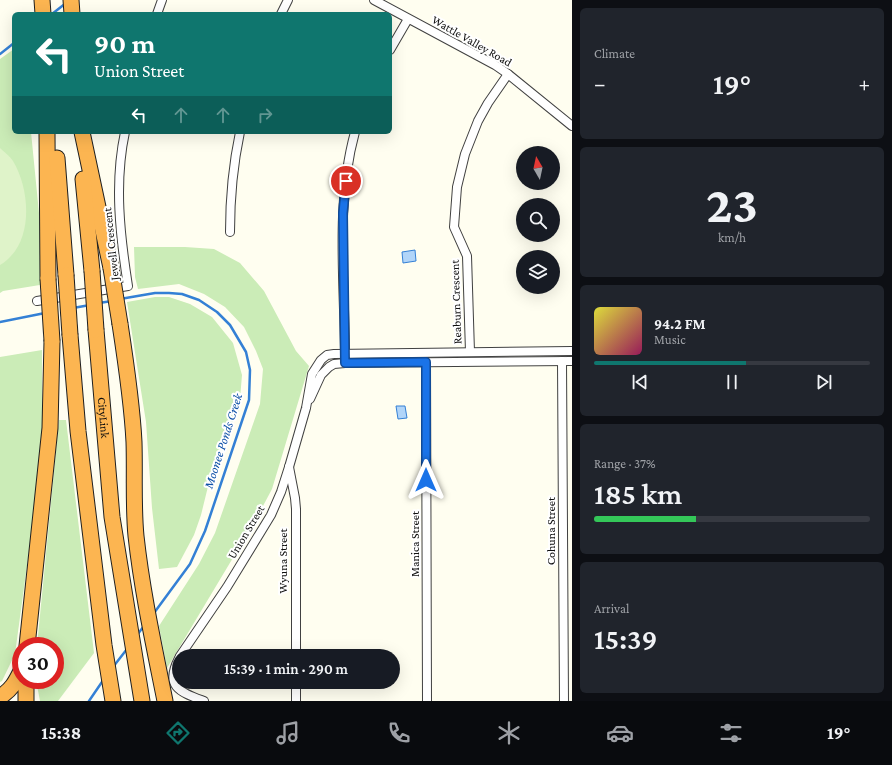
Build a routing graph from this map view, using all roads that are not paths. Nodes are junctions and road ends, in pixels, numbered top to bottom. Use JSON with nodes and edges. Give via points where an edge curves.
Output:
{"nodes":[{"id":1,"x":71,"y":0,"type":"edge"},
{"id":2,"x":162,"y":0,"type":"edge"},
{"id":3,"x":288,"y":0,"type":"edge"},
{"id":4,"x":374,"y":0,"type":"edge"},
{"id":5,"x":72,"y":12,"type":"edge"},
{"id":6,"x":158,"y":12,"type":"edge"},
{"id":7,"x":282,"y":12,"type":"edge"},
{"id":8,"x":408,"y":18,"type":"junction"},
{"id":9,"x":392,"y":46,"type":"edge"},
{"id":10,"x":508,"y":74,"type":"junction"},
{"id":11,"x":572,"y":126,"type":"edge"},
{"id":12,"x":47,"y":134,"type":"edge"},
{"id":13,"x":54,"y":134,"type":"edge"},
{"id":14,"x":80,"y":134,"type":"edge"},
{"id":15,"x":80,"y":134,"type":"edge"},
{"id":16,"x":125,"y":134,"type":"edge"},
{"id":17,"x":240,"y":134,"type":"edge"},
{"id":18,"x":356,"y":134,"type":"edge"},
{"id":19,"x":230,"y":232,"type":"dead end"},
{"id":20,"x":37,"y":302,"type":"dead end"},
{"id":21,"x":572,"y":351,"type":"edge"},
{"id":22,"x":470,"y":352,"type":"junction"},
{"id":23,"x":502,"y":352,"type":"junction"},
{"id":24,"x":345,"y":354,"type":"junction"},
{"id":25,"x":503,"y":361,"type":"junction"},
{"id":26,"x":562,"y":361,"type":"junction"},
{"id":27,"x":572,"y":361,"type":"edge"},
{"id":28,"x":426,"y":362,"type":"junction"},
{"id":29,"x":345,"y":363,"type":"junction"},
{"id":30,"x":306,"y":408,"type":"junction"},
{"id":31,"x":289,"y":467,"type":"junction"},
{"id":32,"x":28,"y":637,"type":"edge"},
{"id":33,"x":185,"y":649,"type":"edge"},
{"id":34,"x":296,"y":649,"type":"edge"},
{"id":35,"x":12,"y":687,"type":"edge"},
{"id":36,"x":26,"y":689,"type":"edge"},
{"id":37,"x":178,"y":689,"type":"edge"},
{"id":38,"x":296,"y":689,"type":"edge"},
{"id":39,"x":0,"y":697,"type":"edge"},
{"id":40,"x":112,"y":697,"type":"edge"},
{"id":41,"x":26,"y":701,"type":"edge"},
{"id":42,"x":142,"y":701,"type":"edge"},
{"id":43,"x":165,"y":701,"type":"edge"},
{"id":44,"x":204,"y":701,"type":"edge"},
{"id":45,"x":296,"y":701,"type":"edge"},
{"id":46,"x":428,"y":701,"type":"edge"},
{"id":47,"x":564,"y":701,"type":"edge"}],
"edges":[{"from":1,"to":5,"type":"highway"},
{"from":2,"to":6,"type":"street"},
{"from":3,"to":7,"type":"street"},
{"from":4,"to":8,"type":"street","name":"Wattle Valley Road"},
{"from":8,"to":9,"type":"street"},
{"from":8,"to":10,"type":"street","name":"Wattle Valley Road"},
{"from":10,"to":11,"type":"street","name":"Wattle Valley Road"},
{"from":10,"to":22,"type":"street","name":"Reaburn Crescent","via":[[488,103],[470,139],[456,194],[454,227],[467,256],[468,266]]},
{"from":12,"to":32,"type":"highway","bridge":true,"via":[[48,279],[52,341],[50,428]]},
{"from":13,"to":40,"type":"highway","bridge":true,"via":[[78,431]]},
{"from":14,"to":43,"type":"highway","bridge":true,"via":[[111,268],[130,390],[136,536]]},
{"from":15,"to":42,"type":"highway","name":"CityLink","bridge":true,"via":[[112,517]]},
{"from":16,"to":20,"type":"street","name":"Jewell Crescent","via":[[119,173],[119,207],[128,286]]},
{"from":17,"to":19,"type":"street","via":[[230,202]]},
{"from":18,"to":24,"type":"street","via":[[347,172],[343,213]]},
{"from":21,"to":23,"type":"street","name":"Union Street"},
{"from":22,"to":23,"type":"street","name":"Union Street"},
{"from":22,"to":24,"type":"street","name":"Union Street"},
{"from":23,"to":25,"type":"street"},
{"from":24,"to":29,"type":"street"},
{"from":24,"to":30,"type":"street","name":"Union Street","via":[[327,355],[314,369]]},
{"from":25,"to":26,"type":"street","name":"Union Street"},
{"from":25,"to":28,"type":"street","name":"Union Street"},
{"from":26,"to":27,"type":"street","name":"Union Street"},
{"from":26,"to":47,"type":"street","name":"Cohuna Street"},
{"from":28,"to":29,"type":"street","name":"Union Street"},
{"from":28,"to":46,"type":"street","name":"Manica Street"},
{"from":29,"to":30,"type":"street","name":"Union Street","via":[[334,364],[321,375]]},
{"from":30,"to":31,"type":"street","name":"Union Street"},
{"from":31,"to":33,"type":"street","name":"Union Street","via":[[277,502],[263,530]]},
{"from":31,"to":34,"type":"street","name":"Wyuna Street","via":[[296,509]]},
{"from":35,"to":39,"type":"highway"},
{"from":36,"to":41,"type":"highway"},
{"from":37,"to":44,"type":"street","name":"Union Street"},
{"from":38,"to":45,"type":"street"}]}
